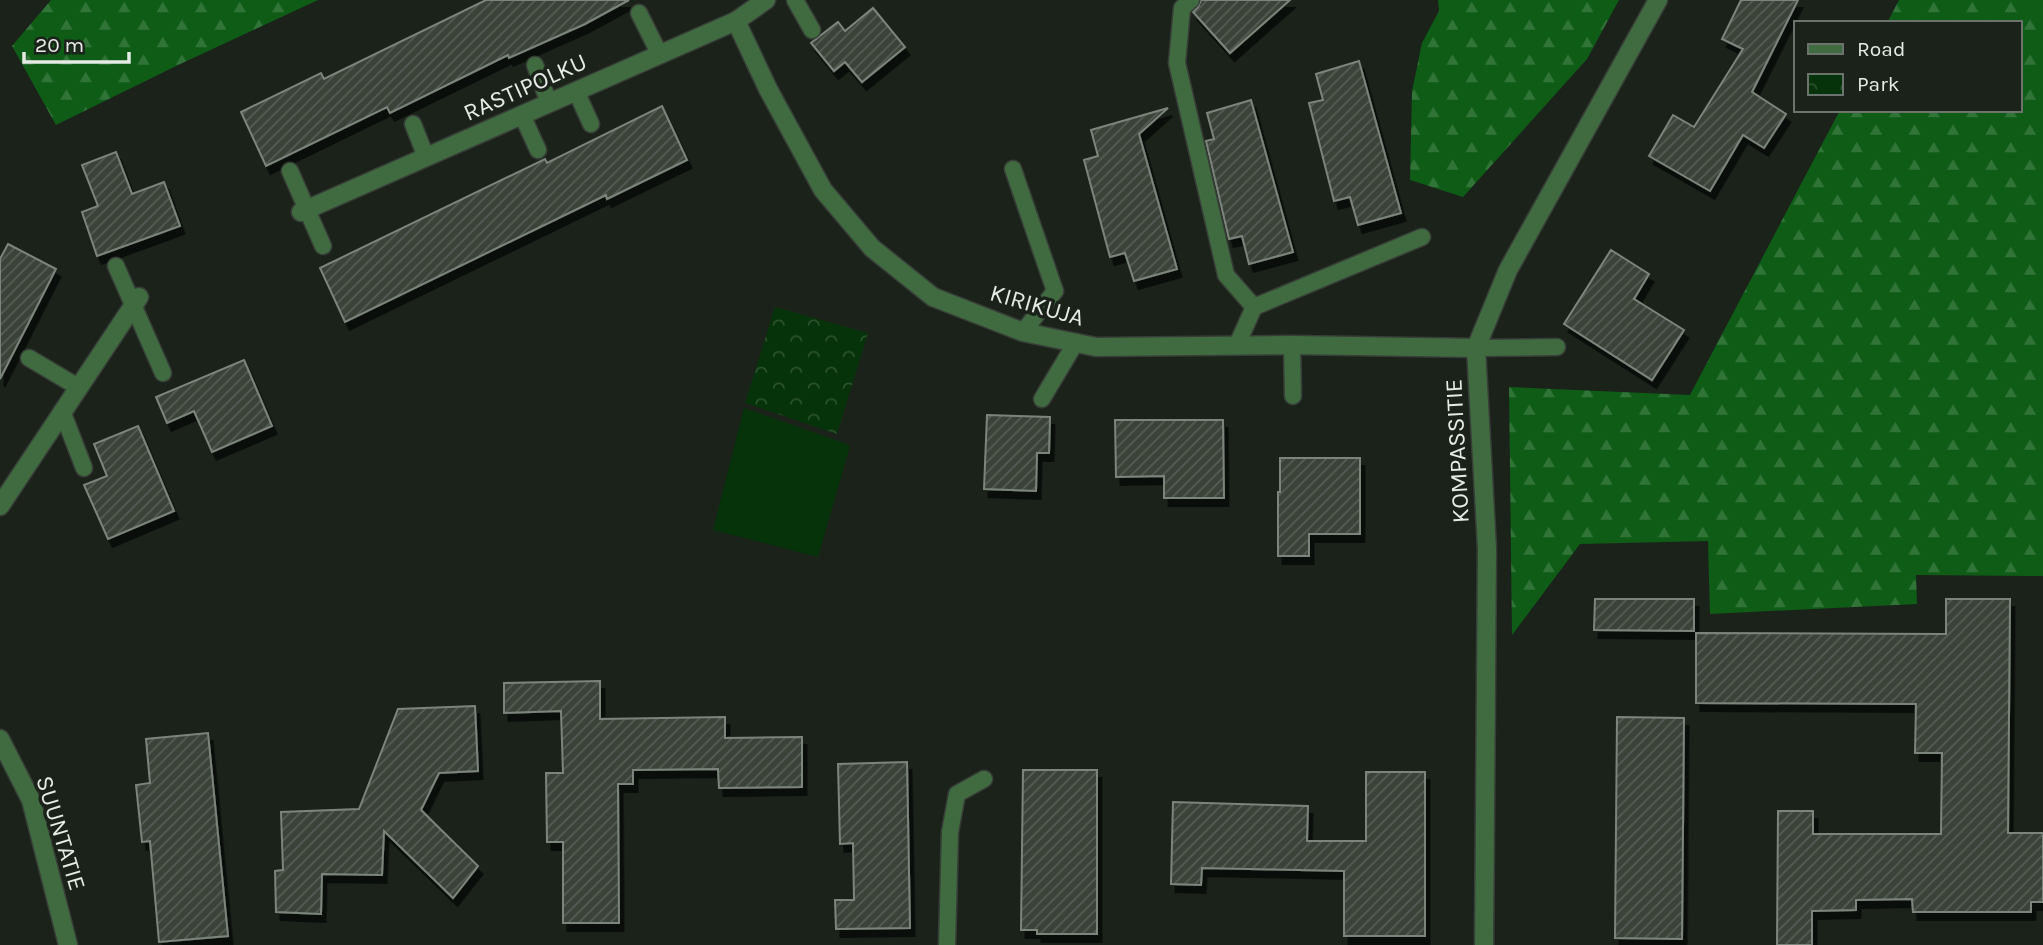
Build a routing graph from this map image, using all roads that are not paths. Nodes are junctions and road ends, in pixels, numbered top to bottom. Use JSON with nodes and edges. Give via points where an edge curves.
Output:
{"nodes":[{"id":1,"x":766,"y":0,"type":"edge"},
{"id":2,"x":795,"y":0,"type":"edge"},
{"id":3,"x":1191,"y":0,"type":"edge"},
{"id":4,"x":1658,"y":0,"type":"edge"},
{"id":5,"x":639,"y":13,"type":"dead end"},
{"id":6,"x":736,"y":21,"type":"junction"},
{"id":7,"x":812,"y":30,"type":"dead end"},
{"id":8,"x":660,"y":55,"type":"junction"},
{"id":9,"x":535,"y":65,"type":"dead end"},
{"id":10,"x":576,"y":91,"type":"junction"},
{"id":11,"x":549,"y":103,"type":"junction"},
{"id":12,"x":522,"y":115,"type":"junction"},
{"id":13,"x":413,"y":124,"type":"dead end"},
{"id":14,"x":591,"y":124,"type":"dead end"},
{"id":15,"x":538,"y":150,"type":"dead end"},
{"id":16,"x":426,"y":157,"type":"junction"},
{"id":17,"x":1013,"y":169,"type":"dead end"},
{"id":18,"x":290,"y":171,"type":"dead end"},
{"id":19,"x":304,"y":211,"type":"junction"},
{"id":20,"x":1422,"y":237,"type":"dead end"},
{"id":21,"x":323,"y":246,"type":"dead end"},
{"id":22,"x":116,"y":265,"type":"dead end"},
{"id":23,"x":136,"y":301,"type":"junction"},
{"id":24,"x":1254,"y":307,"type":"junction"},
{"id":25,"x":1023,"y":331,"type":"junction"},
{"id":26,"x":1076,"y":342,"type":"junction"},
{"id":27,"x":1237,"y":345,"type":"junction"},
{"id":28,"x":1292,"y":345,"type":"junction"},
{"id":29,"x":1558,"y":347,"type":"dead end"},
{"id":30,"x":1476,"y":348,"type":"junction"},
{"id":31,"x":29,"y":358,"type":"dead end"},
{"id":32,"x":163,"y":373,"type":"dead end"},
{"id":33,"x":79,"y":387,"type":"junction"},
{"id":34,"x":1293,"y":396,"type":"dead end"},
{"id":35,"x":1042,"y":399,"type":"dead end"},
{"id":36,"x":62,"y":411,"type":"junction"},
{"id":37,"x":84,"y":468,"type":"dead end"},
{"id":38,"x":0,"y":506,"type":"edge"},
{"id":39,"x":0,"y":739,"type":"edge"},
{"id":40,"x":984,"y":779,"type":"dead end"},
{"id":41,"x":68,"y":945,"type":"edge"},
{"id":42,"x":947,"y":945,"type":"edge"},
{"id":43,"x":1485,"y":945,"type":"edge"}],
"edges":[{"from":1,"to":6,"type":"street","name":"RASTIPOLKU"},
{"from":2,"to":7,"type":"lane"},
{"from":3,"to":24,"type":"lane","via":[[1182,8],[1177,62],[1226,275]]},
{"from":4,"to":30,"type":"street","name":"KOMPASSITIE","via":[[1508,270]]},
{"from":5,"to":8,"type":"lane"},
{"from":6,"to":8,"type":"street","name":"RASTIPOLKU"},
{"from":6,"to":25,"type":"street","name":"KIRIKUJA","via":[[823,190],[872,248],[933,297]]},
{"from":8,"to":10,"type":"street","name":"RASTIPOLKU"},
{"from":9,"to":11,"type":"lane"},
{"from":10,"to":11,"type":"street","name":"RASTIPOLKU"},
{"from":10,"to":14,"type":"lane"},
{"from":11,"to":12,"type":"street","name":"RASTIPOLKU"},
{"from":12,"to":15,"type":"lane"},
{"from":12,"to":16,"type":"street","name":"RASTIPOLKU"},
{"from":13,"to":16,"type":"lane"},
{"from":16,"to":19,"type":"street","name":"RASTIPOLKU"},
{"from":17,"to":25,"type":"lane","via":[[1055,291]]},
{"from":18,"to":19,"type":"lane"},
{"from":19,"to":21,"type":"lane"},
{"from":20,"to":24,"type":"lane"},
{"from":22,"to":23,"type":"lane"},
{"from":23,"to":32,"type":"lane"},
{"from":23,"to":33,"type":"street"},
{"from":24,"to":27,"type":"lane"},
{"from":25,"to":26,"type":"street","name":"KIRIKUJA"},
{"from":26,"to":27,"type":"street","name":"KIRIKUJA","via":[[1096,347]]},
{"from":26,"to":35,"type":"lane"},
{"from":27,"to":28,"type":"street","name":"KIRIKUJA"},
{"from":28,"to":30,"type":"street","name":"KIRIKUJA"},
{"from":28,"to":34,"type":"lane"},
{"from":29,"to":30,"type":"lane"},
{"from":30,"to":43,"type":"street","name":"KOMPASSITIE","via":[[1487,549]]},
{"from":31,"to":33,"type":"lane"},
{"from":33,"to":36,"type":"street"},
{"from":36,"to":37,"type":"lane"},
{"from":36,"to":38,"type":"street"},
{"from":39,"to":41,"type":"street","name":"SUUNTATIE","via":[[31,800]]},
{"from":40,"to":42,"type":"lane","via":[[957,794],[950,832]]}]}
